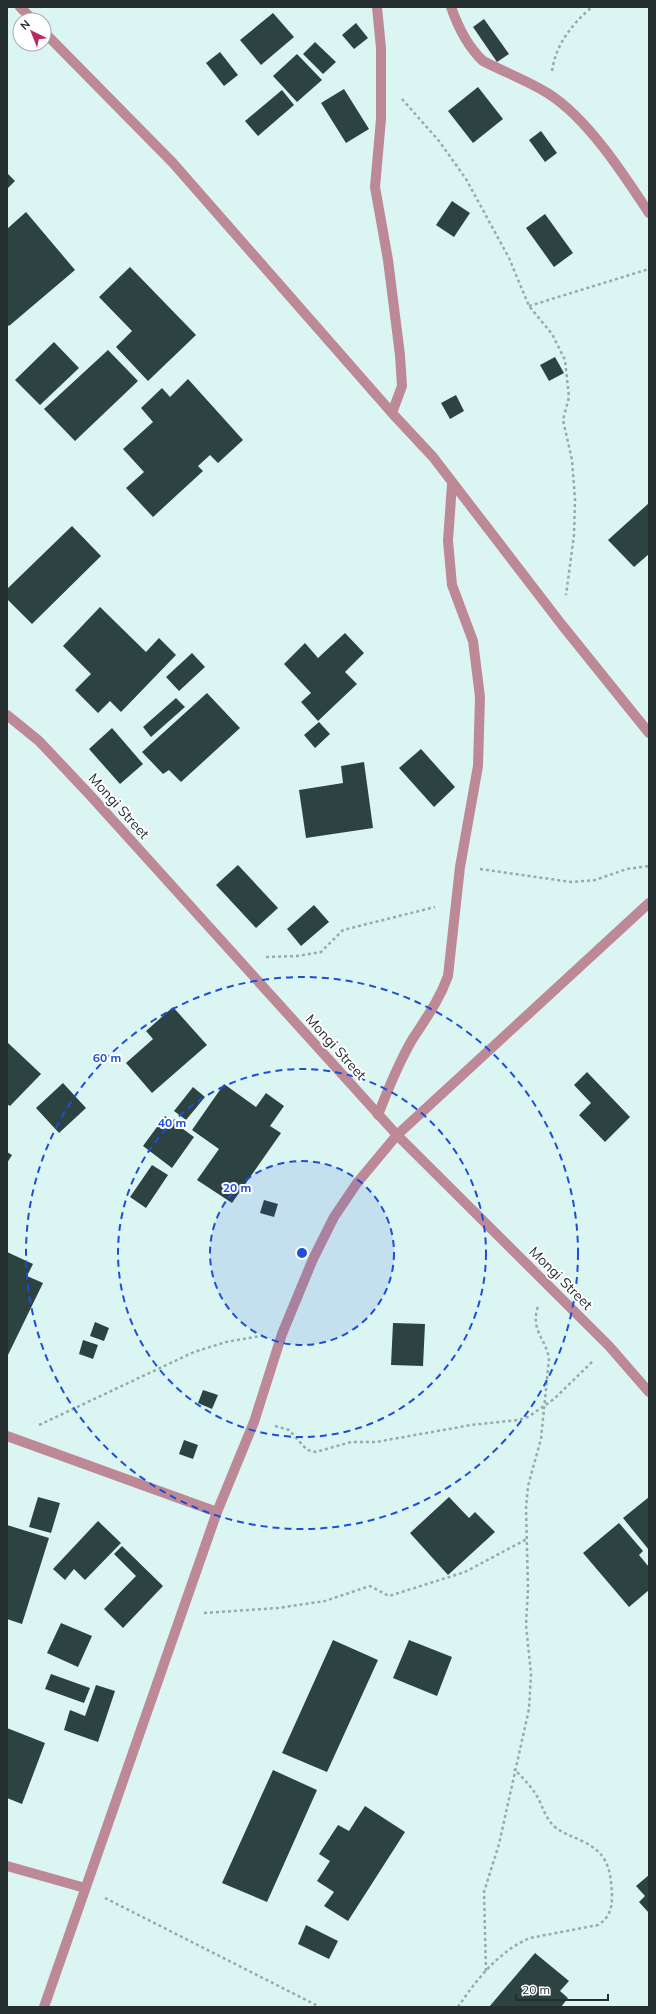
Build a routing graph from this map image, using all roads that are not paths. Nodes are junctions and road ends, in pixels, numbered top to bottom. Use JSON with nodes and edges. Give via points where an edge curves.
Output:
{"nodes":[{"id":1,"x":377,"y":7,"type":"edge"},
{"id":2,"x":451,"y":7,"type":"edge"},
{"id":3,"x":52,"y":40,"type":"edge"},
{"id":4,"x":649,"y":213,"type":"edge"},
{"id":5,"x":392,"y":414,"type":"junction"},
{"id":6,"x":452,"y":484,"type":"junction"},
{"id":7,"x":7,"y":715,"type":"edge"},
{"id":8,"x":649,"y":733,"type":"edge"},
{"id":9,"x":649,"y":902,"type":"edge"},
{"id":10,"x":378,"y":1115,"type":"junction"},
{"id":11,"x":397,"y":1135,"type":"junction"},
{"id":12,"x":649,"y":1392,"type":"edge"},
{"id":13,"x":10,"y":1436,"type":"edge"},
{"id":14,"x":217,"y":1512,"type":"junction"},
{"id":15,"x":7,"y":1866,"type":"edge"},
{"id":16,"x":85,"y":1888,"type":"junction"},
{"id":17,"x":44,"y":2007,"type":"edge"}],
"edges":[{"from":1,"to":5,"type":"street","via":[[381,48],[381,119],[376,187],[389,268],[402,386]]},
{"from":2,"to":4,"type":"street","via":[[466,40],[483,61],[548,93],[568,109],[610,156]]},
{"from":3,"to":5,"type":"street","via":[[173,163]]},
{"from":5,"to":6,"type":"street","via":[[433,457]]},
{"from":6,"to":8,"type":"street"},
{"from":6,"to":10,"type":"street","via":[[448,541],[452,585],[473,641],[480,696],[478,766],[460,867],[450,960],[442,992],[401,1062]]},
{"from":7,"to":10,"type":"street","name":"Mongi Street","via":[[40,741]]},
{"from":9,"to":11,"type":"street"},
{"from":10,"to":11,"type":"street","name":"Mongi Street"},
{"from":11,"to":12,"type":"street","name":"Mongi Street","via":[[609,1346]]},
{"from":11,"to":14,"type":"street","via":[[357,1183],[334,1217],[313,1259],[282,1334],[254,1422]]},
{"from":13,"to":14,"type":"street"},
{"from":14,"to":16,"type":"street"},
{"from":15,"to":16,"type":"street"},
{"from":16,"to":17,"type":"street"}]}
